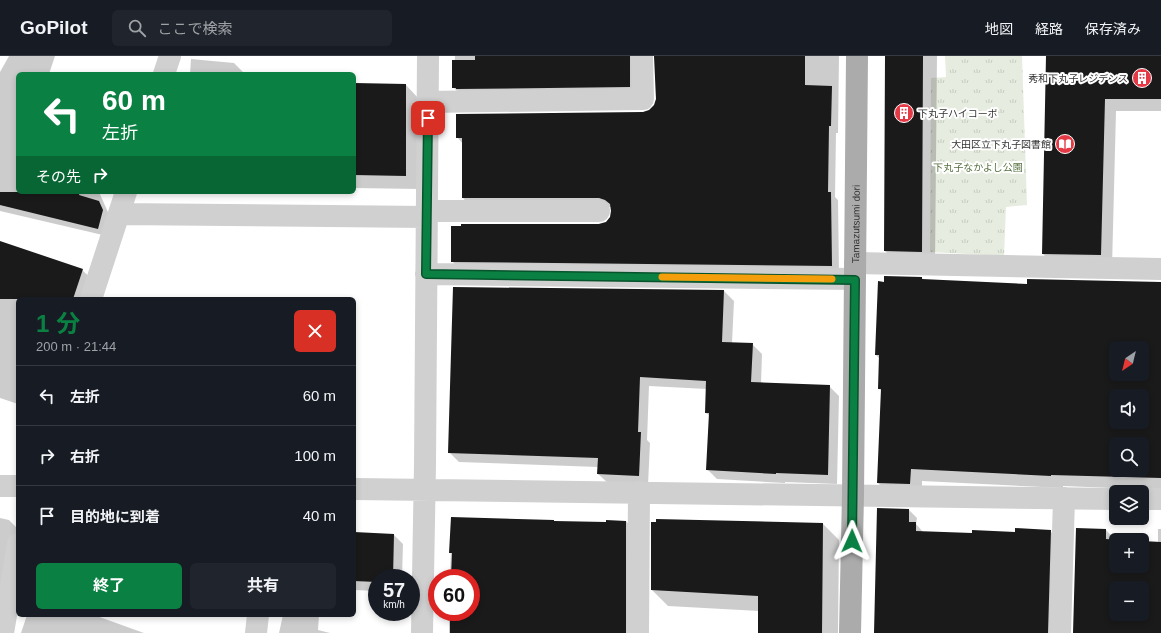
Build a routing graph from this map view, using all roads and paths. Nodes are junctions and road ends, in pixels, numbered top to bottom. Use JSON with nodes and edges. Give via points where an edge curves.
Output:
{"nodes":[{"id":1,"x":170,"y":56,"type":"edge"},
{"id":2,"x":428,"y":56,"type":"edge"},
{"id":3,"x":642,"y":56,"type":"edge"},
{"id":4,"x":857,"y":56,"type":"edge"},
{"id":5,"x":165,"y":72,"type":"edge"},
{"id":6,"x":428,"y":102,"type":"junction"},
{"id":7,"x":125,"y":194,"type":"edge"},
{"id":8,"x":599,"y":211,"type":"dead end"},
{"id":9,"x":119,"y":214,"type":"junction"},
{"id":10,"x":427,"y":214,"type":"junction"},
{"id":11,"x":1161,"y":269,"type":"edge"},
{"id":12,"x":855,"y":271,"type":"junction"},
{"id":13,"x":426,"y":274,"type":"junction"},
{"id":14,"x":92,"y":297,"type":"edge"},
{"id":15,"x":0,"y":486,"type":"edge"},
{"id":16,"x":16,"y":486,"type":"edge"},
{"id":17,"x":356,"y":489,"type":"edge"},
{"id":18,"x":425,"y":490,"type":"junction"},
{"id":19,"x":639,"y":492,"type":"junction"},
{"id":20,"x":853,"y":495,"type":"junction"},
{"id":21,"x":1064,"y":498,"type":"junction"},
{"id":22,"x":1109,"y":499,"type":"edge"},
{"id":23,"x":1149,"y":499,"type":"edge"},
{"id":24,"x":1161,"y":499,"type":"edge"},
{"id":25,"x":16,"y":556,"type":"edge"},
{"id":26,"x":258,"y":617,"type":"edge"},
{"id":27,"x":3,"y":633,"type":"edge"},
{"id":28,"x":256,"y":633,"type":"edge"},
{"id":29,"x":422,"y":633,"type":"edge"},
{"id":30,"x":638,"y":633,"type":"edge"},
{"id":31,"x":850,"y":633,"type":"edge"},
{"id":32,"x":1060,"y":633,"type":"edge"}],
"edges":[{"from":1,"to":5,"type":"street"},
{"from":2,"to":6,"type":"street"},
{"from":3,"to":6,"type":"street","via":[[643,99]]},
{"from":4,"to":12,"type":"main road","name":"Tamazutsumi dori"},
{"from":6,"to":10,"type":"street"},
{"from":7,"to":9,"type":"street"},
{"from":8,"to":10,"type":"street"},
{"from":9,"to":10,"type":"street"},
{"from":9,"to":14,"type":"street"},
{"from":10,"to":13,"type":"street"},
{"from":11,"to":12,"type":"street"},
{"from":12,"to":13,"type":"street"},
{"from":12,"to":20,"type":"main road","name":"Tamazutsumi dori"},
{"from":13,"to":18,"type":"street"},
{"from":15,"to":16,"type":"street"},
{"from":17,"to":18,"type":"street"},
{"from":18,"to":19,"type":"street"},
{"from":18,"to":29,"type":"street"},
{"from":19,"to":20,"type":"street"},
{"from":19,"to":30,"type":"street"},
{"from":20,"to":21,"type":"street"},
{"from":20,"to":31,"type":"main road","name":"Tamazutsumi dori"},
{"from":21,"to":22,"type":"street"},
{"from":21,"to":32,"type":"street"},
{"from":23,"to":24,"type":"street"},
{"from":25,"to":27,"type":"street"},
{"from":26,"to":28,"type":"street"}]}
